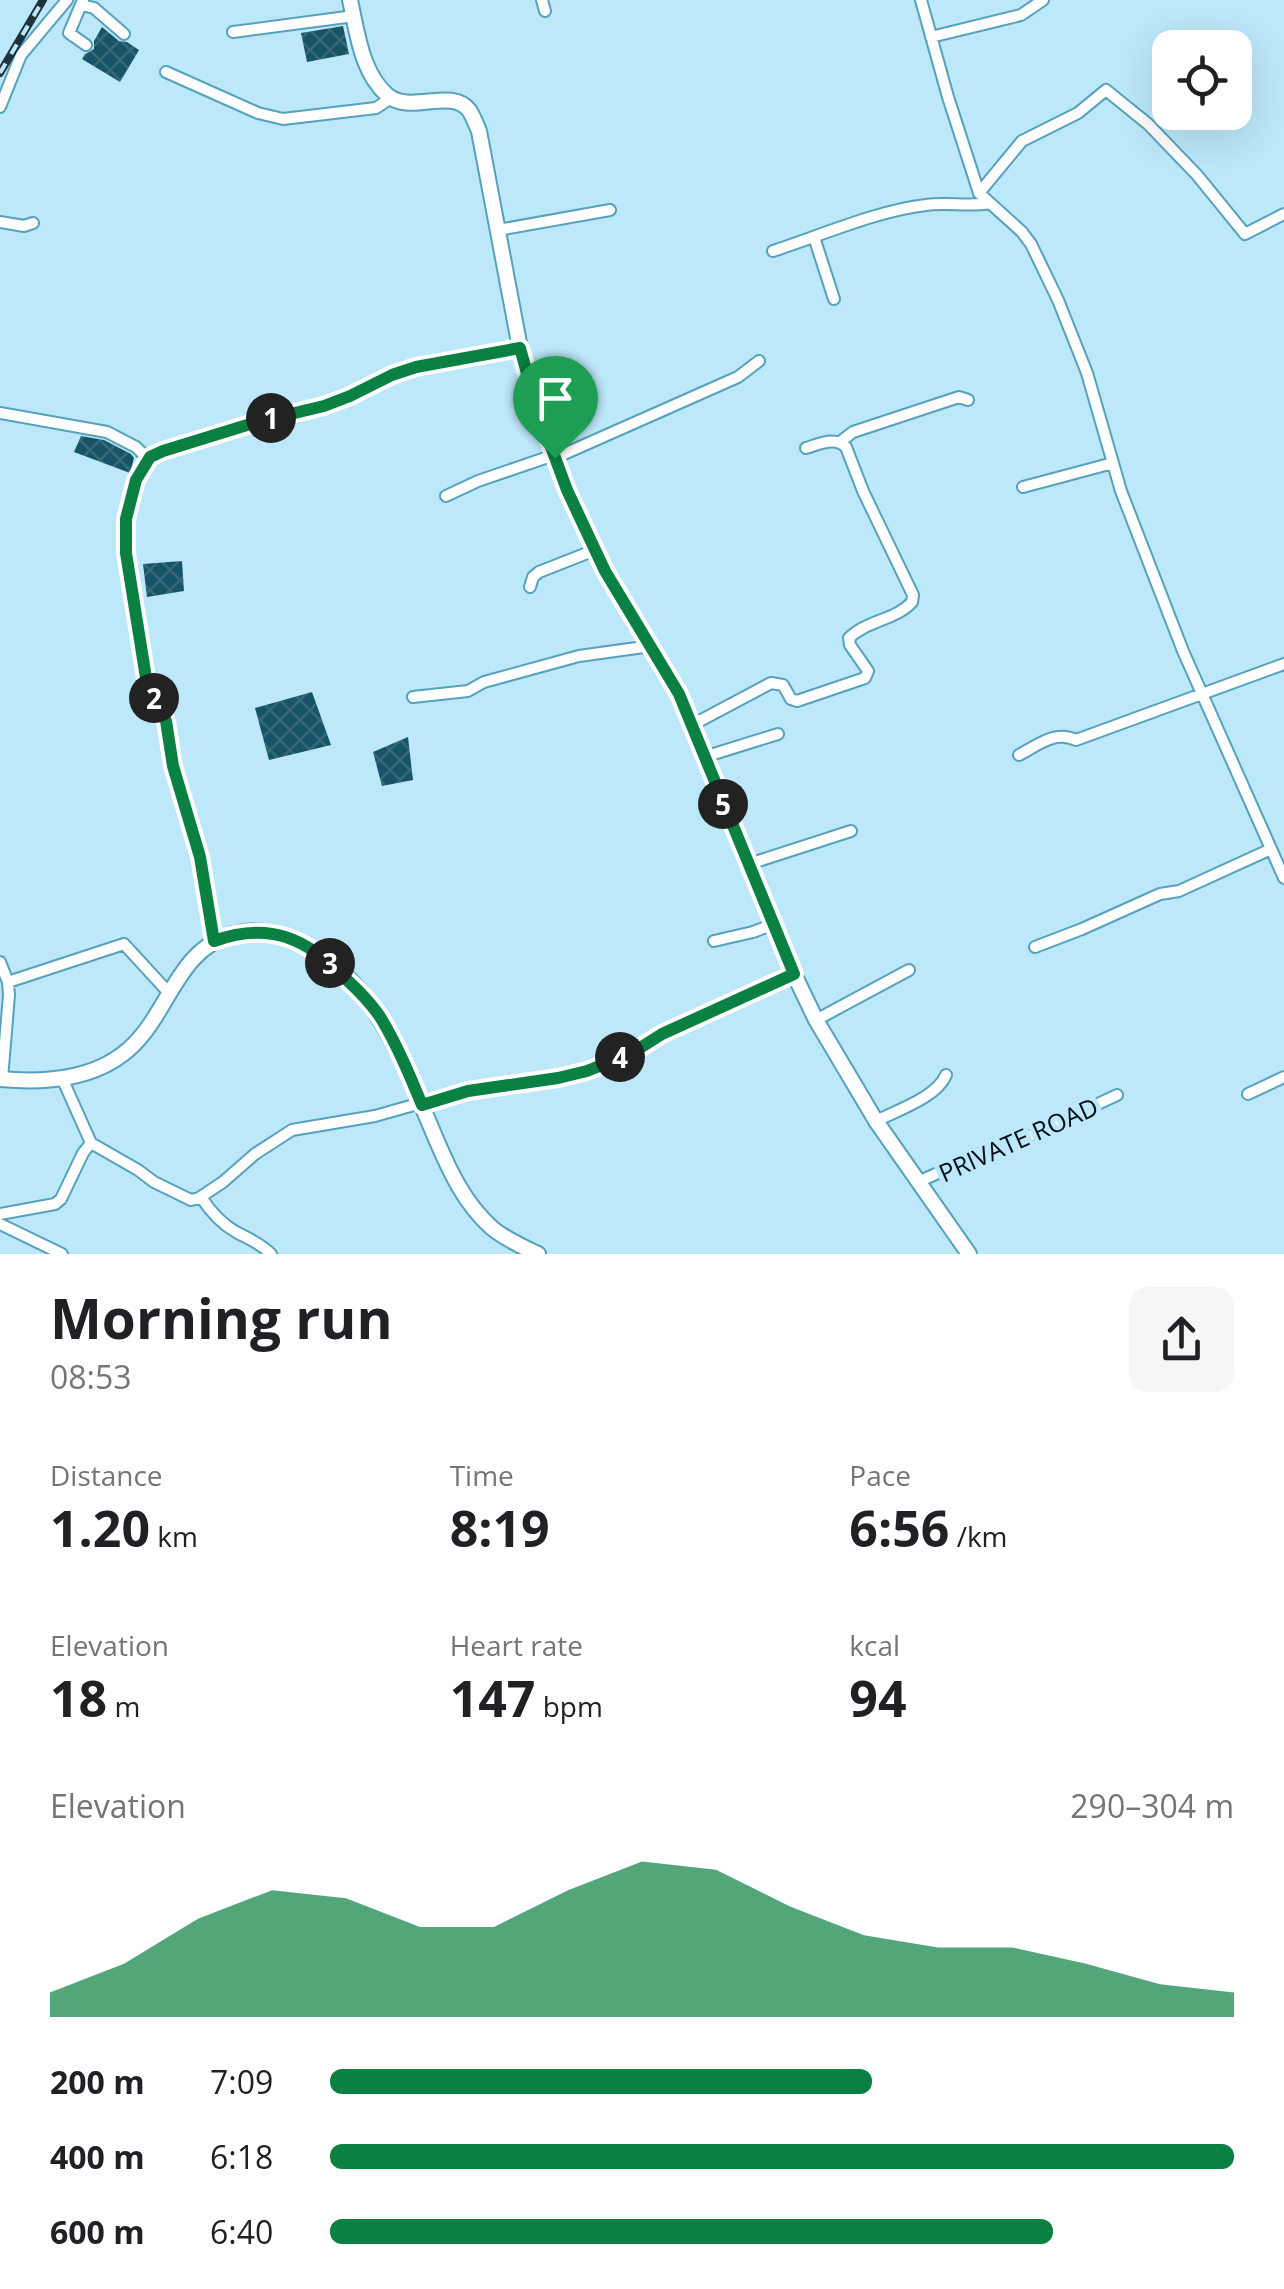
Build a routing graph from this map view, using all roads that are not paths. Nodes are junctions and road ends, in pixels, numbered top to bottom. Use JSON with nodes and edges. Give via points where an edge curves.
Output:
{"nodes":[{"id":1,"x":66,"y":0,"type":"edge"},
{"id":2,"x":350,"y":0,"type":"edge"},
{"id":3,"x":921,"y":0,"type":"edge"},
{"id":4,"x":1043,"y":0,"type":"edge"},
{"id":5,"x":82,"y":2,"type":"edge"},
{"id":6,"x":354,"y":16,"type":"junction"},
{"id":7,"x":233,"y":32,"type":"dead end"},
{"id":8,"x":124,"y":34,"type":"dead end"},
{"id":9,"x":931,"y":37,"type":"junction"},
{"id":10,"x":86,"y":46,"type":"dead end"},
{"id":11,"x":166,"y":72,"type":"dead end"},
{"id":12,"x":391,"y":98,"type":"junction"},
{"id":13,"x":0,"y":107,"type":"edge"},
{"id":14,"x":978,"y":193,"type":"junction"},
{"id":15,"x":990,"y":204,"type":"junction"},
{"id":16,"x":610,"y":210,"type":"dead end"},
{"id":17,"x":1284,"y":214,"type":"edge"},
{"id":18,"x":0,"y":222,"type":"edge"},
{"id":19,"x":33,"y":222,"type":"dead end"},
{"id":20,"x":498,"y":230,"type":"junction"},
{"id":21,"x":814,"y":237,"type":"junction"},
{"id":22,"x":774,"y":251,"type":"dead end"},
{"id":23,"x":834,"y":298,"type":"dead end"},
{"id":24,"x":520,"y":348,"type":"junction"},
{"id":25,"x":759,"y":361,"type":"dead end"},
{"id":26,"x":968,"y":400,"type":"dead end"},
{"id":27,"x":0,"y":413,"type":"edge"},
{"id":28,"x":840,"y":442,"type":"junction"},
{"id":29,"x":806,"y":448,"type":"dead end"},
{"id":30,"x":554,"y":457,"type":"junction"},
{"id":31,"x":149,"y":460,"type":"junction"},
{"id":32,"x":1113,"y":463,"type":"junction"},
{"id":33,"x":1023,"y":487,"type":"dead end"},
{"id":34,"x":446,"y":496,"type":"dead end"},
{"id":35,"x":596,"y":550,"type":"junction"},
{"id":36,"x":530,"y":587,"type":"dead end"},
{"id":37,"x":650,"y":646,"type":"junction"},
{"id":38,"x":1284,"y":664,"type":"edge"},
{"id":39,"x":1202,"y":694,"type":"junction"},
{"id":40,"x":412,"y":698,"type":"dead end"},
{"id":41,"x":692,"y":725,"type":"junction"},
{"id":42,"x":778,"y":734,"type":"dead end"},
{"id":43,"x":1020,"y":755,"type":"dead end"},
{"id":44,"x":704,"y":756,"type":"junction"},
{"id":45,"x":851,"y":831,"type":"dead end"},
{"id":46,"x":1271,"y":849,"type":"junction"},
{"id":47,"x":749,"y":864,"type":"junction"},
{"id":48,"x":1284,"y":878,"type":"edge"},
{"id":49,"x":774,"y":924,"type":"junction"},
{"id":50,"x":214,"y":941,"type":"junction"},
{"id":51,"x":714,"y":941,"type":"dead end"},
{"id":52,"x":1034,"y":946,"type":"dead end"},
{"id":53,"x":0,"y":962,"type":"edge"},
{"id":54,"x":909,"y":970,"type":"dead end"},
{"id":55,"x":794,"y":974,"type":"junction"},
{"id":56,"x":8,"y":982,"type":"junction"},
{"id":57,"x":169,"y":993,"type":"junction"},
{"id":58,"x":816,"y":1020,"type":"junction"},
{"id":59,"x":946,"y":1074,"type":"dead end"},
{"id":60,"x":1284,"y":1077,"type":"edge"},
{"id":61,"x":62,"y":1078,"type":"junction"},
{"id":62,"x":1,"y":1079,"type":"edge"},
{"id":63,"x":1248,"y":1094,"type":"dead end"},
{"id":64,"x":1117,"y":1096,"type":"dead end"},
{"id":65,"x":421,"y":1104,"type":"junction"},
{"id":66,"x":876,"y":1121,"type":"junction"},
{"id":67,"x":91,"y":1143,"type":"junction"},
{"id":68,"x":918,"y":1182,"type":"junction"},
{"id":69,"x":201,"y":1197,"type":"junction"},
{"id":70,"x":0,"y":1214,"type":"edge"},
{"id":71,"x":0,"y":1224,"type":"edge"},
{"id":72,"x":62,"y":1254,"type":"edge"},
{"id":73,"x":271,"y":1254,"type":"edge"},
{"id":74,"x":538,"y":1254,"type":"edge"},
{"id":75,"x":969,"y":1254,"type":"edge"}],
"edges":[{"from":1,"to":13,"type":"street","via":[[21,55]]},
{"from":2,"to":6,"type":"main road"},
{"from":3,"to":9,"type":"street"},
{"from":4,"to":9,"type":"street","via":[[1021,15]]},
{"from":5,"to":8,"type":"street"},
{"from":5,"to":10,"type":"street","via":[[68,34]]},
{"from":6,"to":7,"type":"street"},
{"from":6,"to":12,"type":"main road","via":[[365,63]]},
{"from":9,"to":14,"type":"street"},
{"from":11,"to":12,"type":"street","via":[[283,119],[376,108]]},
{"from":12,"to":20,"type":"main road","via":[[452,100],[470,111]]},
{"from":14,"to":15,"type":"street"},
{"from":14,"to":17,"type":"street","via":[[1022,141],[1078,113],[1106,90],[1148,124],[1245,234]]},
{"from":15,"to":21,"type":"street","via":[[917,206]]},
{"from":15,"to":32,"type":"street","via":[[1031,244],[1058,300]]},
{"from":16,"to":20,"type":"street"},
{"from":18,"to":19,"type":"street"},
{"from":20,"to":24,"type":"main road"},
{"from":21,"to":22,"type":"street"},
{"from":21,"to":23,"type":"street"},
{"from":24,"to":30,"type":"main road"},
{"from":24,"to":31,"type":"street","via":[[416,367],[336,402],[213,434]]},
{"from":25,"to":30,"type":"street","via":[[738,377]]},
{"from":26,"to":28,"type":"street","via":[[853,432]]},
{"from":27,"to":31,"type":"street","via":[[107,432]]},
{"from":28,"to":29,"type":"street"},
{"from":28,"to":41,"type":"street","via":[[912,602],[850,638],[868,670],[865,678],[798,701],[773,682]]},
{"from":30,"to":34,"type":"street"},
{"from":30,"to":35,"type":"main road"},
{"from":31,"to":50,"type":"street","via":[[130,499],[126,553],[147,684],[166,721]]},
{"from":32,"to":33,"type":"street"},
{"from":32,"to":39,"type":"street"},
{"from":35,"to":36,"type":"street","via":[[539,572]]},
{"from":35,"to":37,"type":"main road"},
{"from":37,"to":40,"type":"street","via":[[579,656],[468,691]]},
{"from":37,"to":41,"type":"main road"},
{"from":38,"to":39,"type":"street"},
{"from":39,"to":43,"type":"street","via":[[1076,740],[1058,735]]},
{"from":39,"to":46,"type":"street"},
{"from":41,"to":44,"type":"main road"},
{"from":42,"to":44,"type":"street"},
{"from":44,"to":47,"type":"main road"},
{"from":45,"to":47,"type":"street"},
{"from":46,"to":48,"type":"street"},
{"from":46,"to":52,"type":"street"},
{"from":47,"to":49,"type":"main road"},
{"from":49,"to":51,"type":"street"},
{"from":49,"to":55,"type":"main road"},
{"from":50,"to":57,"type":"main road"},
{"from":50,"to":65,"type":"main road","via":[[242,932],[280,934],[333,965],[381,1018]]},
{"from":53,"to":56,"type":"street"},
{"from":54,"to":58,"type":"street"},
{"from":55,"to":58,"type":"main road"},
{"from":55,"to":65,"type":"street","via":[[587,1071]]},
{"from":56,"to":57,"type":"street","via":[[124,944]]},
{"from":56,"to":62,"type":"street"},
{"from":57,"to":61,"type":"main road","via":[[128,1050],[106,1066]]},
{"from":58,"to":66,"type":"main road"},
{"from":59,"to":66,"type":"street","via":[[933,1093]]},
{"from":60,"to":63,"type":"street"},
{"from":61,"to":62,"type":"main road"},
{"from":61,"to":67,"type":"street"},
{"from":64,"to":68,"type":"street","name":"PRIVATE ROAD"},
{"from":65,"to":69,"type":"street","via":[[292,1130]]},
{"from":65,"to":74,"type":"main road","via":[[464,1197],[494,1230]]},
{"from":66,"to":68,"type":"main road"},
{"from":67,"to":69,"type":"street","via":[[172,1193]]},
{"from":67,"to":70,"type":"street","via":[[55,1204]]},
{"from":68,"to":75,"type":"main road"},
{"from":69,"to":73,"type":"street","via":[[226,1224]]},
{"from":71,"to":72,"type":"street"}]}
